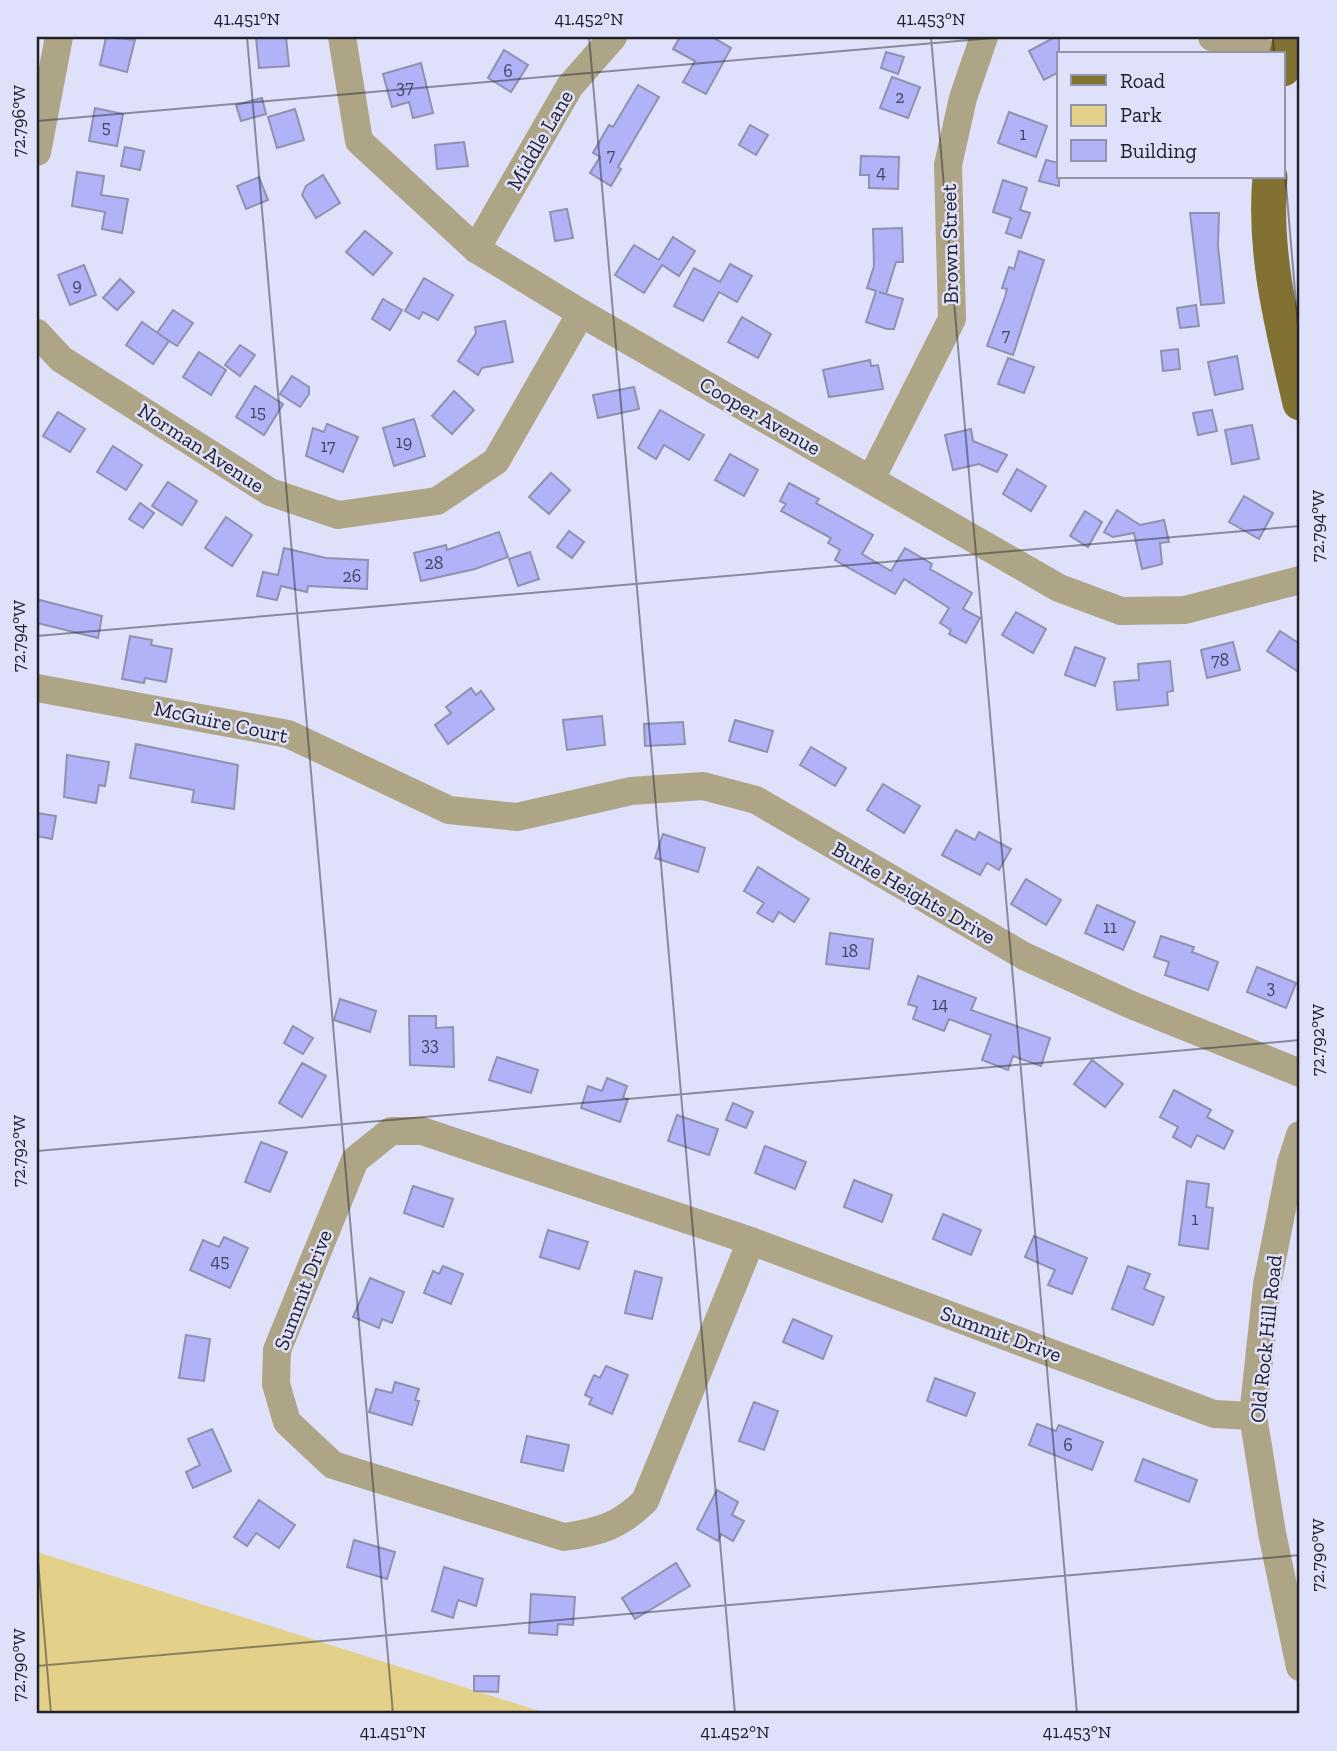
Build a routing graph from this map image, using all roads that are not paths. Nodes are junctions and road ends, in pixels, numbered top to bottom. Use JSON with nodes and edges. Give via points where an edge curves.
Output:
{"nodes":[{"id":1,"x":59,"y":37,"type":"edge"},
{"id":2,"x":342,"y":37,"type":"edge"},
{"id":3,"x":613,"y":37,"type":"edge"},
{"id":4,"x":984,"y":37,"type":"edge"},
{"id":5,"x":1212,"y":37,"type":"edge"},
{"id":6,"x":1267,"y":52,"type":"edge"},
{"id":7,"x":37,"y":152,"type":"edge"},
{"id":8,"x":1270,"y":178,"type":"edge"},
{"id":9,"x":476,"y":249,"type":"junction"},
{"id":10,"x":581,"y":313,"type":"junction"},
{"id":11,"x":37,"y":333,"type":"edge"},
{"id":12,"x":1300,"y":403,"type":"edge"},
{"id":13,"x":871,"y":479,"type":"junction"},
{"id":14,"x":1300,"y":580,"type":"edge"},
{"id":15,"x":37,"y":688,"type":"edge"},
{"id":16,"x":517,"y":817,"type":"joint"},
{"id":17,"x":1300,"y":1073,"type":"edge"},
{"id":18,"x":1300,"y":1135,"type":"edge"},
{"id":19,"x":751,"y":1241,"type":"junction"},
{"id":20,"x":1253,"y":1416,"type":"junction"},
{"id":21,"x":1300,"y":1667,"type":"edge"}],
"edges":[{"from":1,"to":7,"type":"street"},
{"from":2,"to":9,"type":"street","name":"Cooper Avenue","via":[[359,141]]},
{"from":3,"to":9,"type":"street","name":"Middle Lane","via":[[570,86]]},
{"from":4,"to":13,"type":"street","name":"Brown Street","via":[[963,98],[948,165],[952,319]]},
{"from":5,"to":6,"type":"street"},
{"from":8,"to":12,"type":"main road","via":[[1271,262]]},
{"from":9,"to":10,"type":"street","name":"Cooper Avenue"},
{"from":10,"to":11,"type":"street","name":"Norman Avenue","via":[[496,461],[437,501],[338,514],[270,492],[61,359]]},
{"from":10,"to":13,"type":"street","name":"Cooper Avenue"},
{"from":13,"to":14,"type":"street","name":"Cooper Avenue","via":[[1059,588],[1121,611],[1185,610]]},
{"from":15,"to":16,"type":"street","name":"McGuire Court","via":[[288,734],[449,810]]},
{"from":16,"to":17,"type":"street","name":"Burke Heights Drive","via":[[631,791],[704,786],[756,800],[1024,956]]},
{"from":18,"to":20,"type":"street","name":"Old Rock Hill Road","via":[[1267,1285]]},
{"from":19,"to":19,"type":"street","name":"Summit Drive","via":[[422,1131],[391,1131],[355,1160],[277,1350],[276,1384],[287,1422],[332,1465],[564,1537],[593,1533],[625,1520],[645,1501]]},
{"from":19,"to":20,"type":"street","name":"Summit Drive","via":[[1214,1414]]},
{"from":20,"to":21,"type":"street","name":"Old Rock Hill Road"}]}
